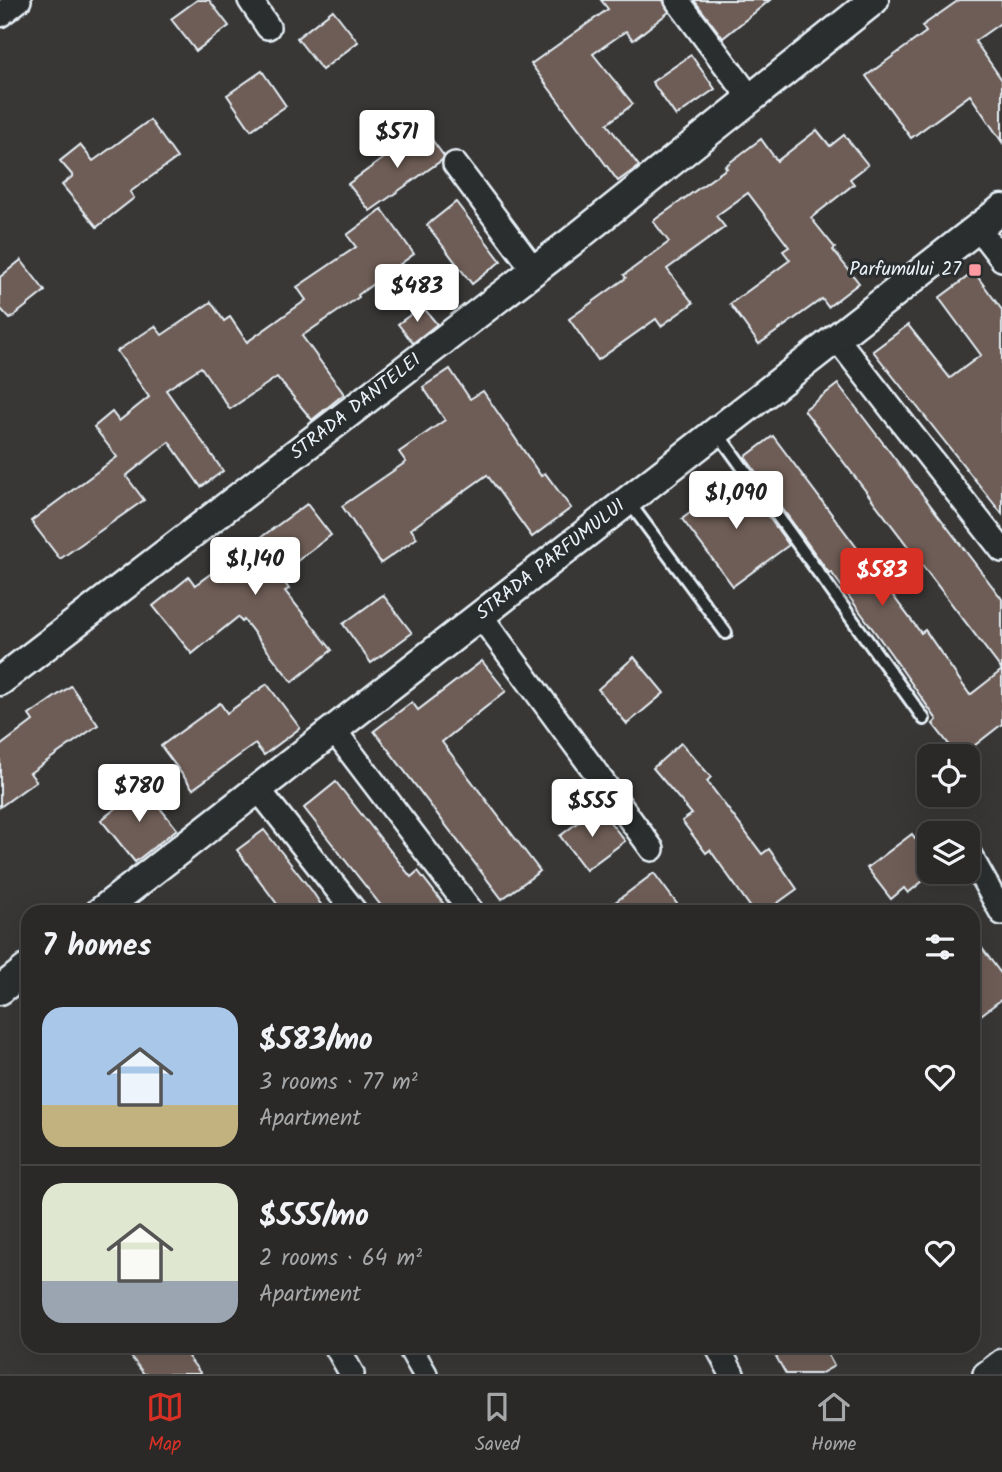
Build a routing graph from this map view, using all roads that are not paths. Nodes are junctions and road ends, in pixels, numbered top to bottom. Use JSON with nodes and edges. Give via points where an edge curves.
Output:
{"nodes":[{"id":1,"x":19,"y":0,"type":"edge"},
{"id":2,"x":250,"y":0,"type":"edge"},
{"id":3,"x":677,"y":0,"type":"edge"},
{"id":4,"x":874,"y":0,"type":"edge"},
{"id":5,"x":0,"y":15,"type":"edge"},
{"id":6,"x":268,"y":27,"type":"dead end"},
{"id":7,"x":751,"y":99,"type":"junction"},
{"id":8,"x":455,"y":164,"type":"dead end"},
{"id":9,"x":1002,"y":209,"type":"edge"},
{"id":10,"x":978,"y":228,"type":"junction"},
{"id":11,"x":1002,"y":259,"type":"edge"},
{"id":12,"x":534,"y":270,"type":"junction"},
{"id":13,"x":837,"y":339,"type":"junction"},
{"id":14,"x":717,"y":432,"type":"junction"},
{"id":15,"x":628,"y":500,"type":"junction"},
{"id":16,"x":1002,"y":550,"type":"edge"},
{"id":17,"x":480,"y":615,"type":"junction"},
{"id":18,"x":726,"y":633,"type":"dead end"},
{"id":19,"x":0,"y":681,"type":"edge"},
{"id":20,"x":924,"y":719,"type":"dead end"},
{"id":21,"x":333,"y":729,"type":"junction"},
{"id":22,"x":258,"y":789,"type":"junction"},
{"id":23,"x":652,"y":849,"type":"dead end"},
{"id":24,"x":980,"y":874,"type":"edge"},
{"id":25,"x":109,"y":905,"type":"edge"},
{"id":26,"x":349,"y":905,"type":"edge"},
{"id":27,"x":467,"y":905,"type":"edge"},
{"id":28,"x":1002,"y":913,"type":"edge"},
{"id":29,"x":21,"y":973,"type":"edge"},
{"id":30,"x":0,"y":989,"type":"edge"},
{"id":31,"x":340,"y":1353,"type":"edge"},
{"id":32,"x":413,"y":1353,"type":"edge"},
{"id":33,"x":721,"y":1353,"type":"edge"},
{"id":34,"x":1002,"y":1361,"type":"edge"},
{"id":35,"x":352,"y":1374,"type":"edge"},
{"id":36,"x":425,"y":1374,"type":"edge"},
{"id":37,"x":732,"y":1374,"type":"edge"},
{"id":38,"x":985,"y":1374,"type":"edge"}],
"edges":[{"from":1,"to":5,"type":"street"},
{"from":2,"to":6,"type":"street"},
{"from":3,"to":7,"type":"street"},
{"from":4,"to":7,"type":"street","name":"STRADA DANTELEI"},
{"from":7,"to":12,"type":"street","name":"STRADA DANTELEI"},
{"from":8,"to":12,"type":"street"},
{"from":9,"to":10,"type":"street","name":"STRADA PARFUMULUI"},
{"from":10,"to":11,"type":"street"},
{"from":10,"to":13,"type":"street","name":"STRADA PARFUMULUI"},
{"from":12,"to":19,"type":"street","name":"STRADA DANTELEI"},
{"from":13,"to":14,"type":"street","name":"STRADA PARFUMULUI"},
{"from":13,"to":16,"type":"street"},
{"from":14,"to":15,"type":"street","name":"STRADA PARFUMULUI"},
{"from":14,"to":20,"type":"lane"},
{"from":15,"to":17,"type":"street","name":"STRADA PARFUMULUI"},
{"from":15,"to":18,"type":"lane"},
{"from":17,"to":21,"type":"street","name":"STRADA PARFUMULUI"},
{"from":17,"to":23,"type":"street"},
{"from":21,"to":22,"type":"street","name":"STRADA PARFUMULUI"},
{"from":21,"to":27,"type":"street"},
{"from":22,"to":25,"type":"street","name":"STRADA PARFUMULUI"},
{"from":22,"to":26,"type":"street"},
{"from":24,"to":28,"type":"street"},
{"from":29,"to":30,"type":"street"},
{"from":31,"to":35,"type":"street"},
{"from":32,"to":36,"type":"street"},
{"from":33,"to":37,"type":"street"},
{"from":34,"to":38,"type":"street"}]}
